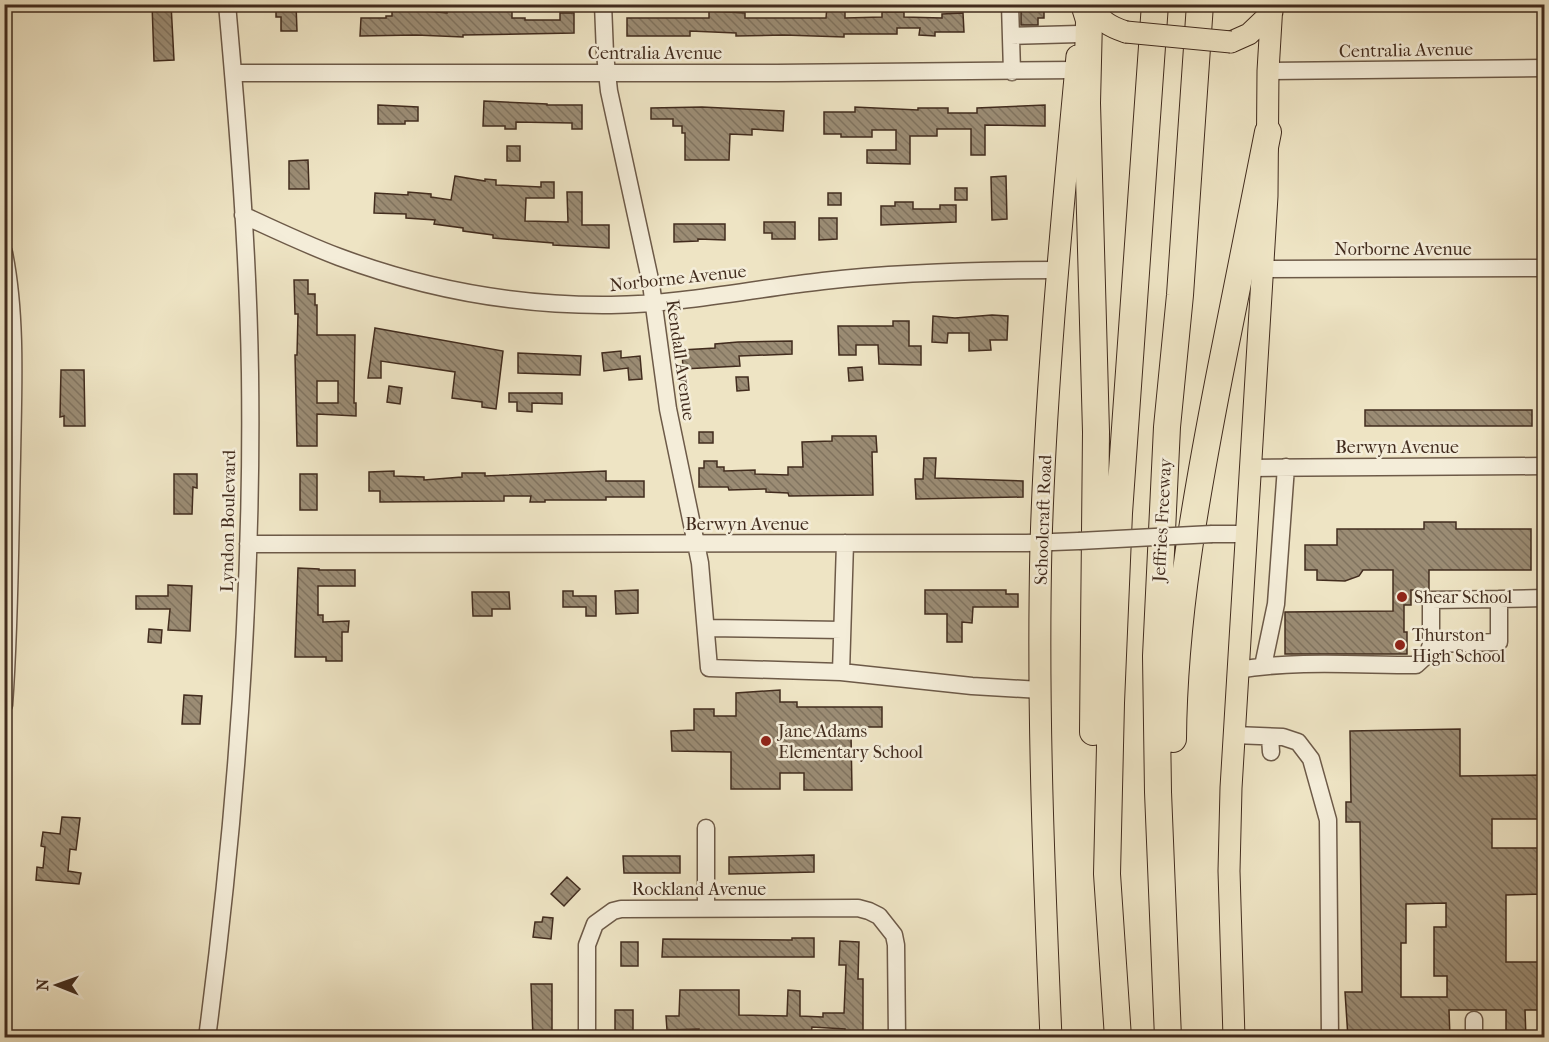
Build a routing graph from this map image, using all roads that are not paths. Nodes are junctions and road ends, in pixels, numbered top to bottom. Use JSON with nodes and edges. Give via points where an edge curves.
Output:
{"nodes":[{"id":1,"x":227,"y":4,"type":"edge"},
{"id":2,"x":603,"y":4,"type":"edge"},
{"id":3,"x":1010,"y":4,"type":"edge"},
{"id":4,"x":1083,"y":4,"type":"edge"},
{"id":5,"x":1093,"y":4,"type":"edge"},
{"id":6,"x":1155,"y":4,"type":"edge"},
{"id":7,"x":1200,"y":4,"type":"edge"},
{"id":8,"x":1272,"y":8,"type":"edge"},
{"id":9,"x":1079,"y":34,"type":"junction"},
{"id":10,"x":1011,"y":36,"type":"junction"},
{"id":11,"x":1545,"y":68,"type":"edge"},
{"id":12,"x":1076,"y":70,"type":"junction"},
{"id":13,"x":1268,"y":71,"type":"junction"},
{"id":14,"x":607,"y":72,"type":"junction"},
{"id":15,"x":1012,"y":72,"type":"junction"},
{"id":16,"x":233,"y":73,"type":"junction"},
{"id":17,"x":1268,"y":132,"type":"junction"},
{"id":18,"x":243,"y":215,"type":"junction"},
{"id":19,"x":4,"y":253,"type":"edge"},
{"id":20,"x":1545,"y":268,"type":"edge"},
{"id":21,"x":1262,"y":269,"type":"junction"},
{"id":22,"x":1058,"y":270,"type":"junction"},
{"id":23,"x":652,"y":303,"type":"junction"},
{"id":24,"x":1545,"y":466,"type":"edge"},
{"id":25,"x":1286,"y":467,"type":"junction"},
{"id":26,"x":1249,"y":468,"type":"junction"},
{"id":27,"x":1245,"y":534,"type":"junction"},
{"id":28,"x":696,"y":543,"type":"junction"},
{"id":29,"x":845,"y":543,"type":"junction"},
{"id":30,"x":1041,"y":543,"type":"junction"},
{"id":31,"x":248,"y":544,"type":"junction"},
{"id":32,"x":1545,"y":598,"type":"edge"},
{"id":33,"x":1499,"y":599,"type":"junction"},
{"id":34,"x":705,"y":628,"type":"junction"},
{"id":35,"x":842,"y":630,"type":"junction"},
{"id":36,"x":1431,"y":644,"type":"junction"},
{"id":37,"x":1263,"y":666,"type":"junction"},
{"id":38,"x":1237,"y":670,"type":"junction"},
{"id":39,"x":841,"y":672,"type":"junction"},
{"id":40,"x":1040,"y":690,"type":"junction"},
{"id":41,"x":4,"y":705,"type":"edge"},
{"id":42,"x":1234,"y":735,"type":"junction"},
{"id":43,"x":706,"y":828,"type":"dead end"},
{"id":44,"x":1107,"y":874,"type":"junction"},
{"id":45,"x":706,"y":908,"type":"junction"},
{"id":46,"x":1474,"y":1020,"type":"dead end"},
{"id":47,"x":207,"y":1038,"type":"edge"},
{"id":48,"x":587,"y":1038,"type":"edge"},
{"id":49,"x":897,"y":1038,"type":"edge"},
{"id":50,"x":1051,"y":1038,"type":"edge"},
{"id":51,"x":1118,"y":1038,"type":"edge"},
{"id":52,"x":1168,"y":1038,"type":"edge"},
{"id":53,"x":1177,"y":1038,"type":"edge"},
{"id":54,"x":1234,"y":1038,"type":"edge"},
{"id":55,"x":1330,"y":1038,"type":"edge"},
{"id":56,"x":1474,"y":1038,"type":"edge"}],
"edges":[{"from":1,"to":16,"type":"street","name":"Lyndon Boulevard"},
{"from":2,"to":14,"type":"street","name":"Kendall Avenue"},
{"from":3,"to":10,"type":"street"},
{"from":4,"to":9,"type":"main road","name":"Schoolcraft Road"},
{"from":4,"to":44,"type":"highway","via":[[1089,20],[1087,125],[1096,432],[1093,725],[1095,790]]},
{"from":5,"to":8,"type":"main road","bridge":true,"via":[[1104,22],[1126,32],[1231,42],[1249,34]]},
{"from":6,"to":44,"type":"highway","via":[[1119,513]]},
{"from":7,"to":52,"type":"highway","name":"Jeffries Freeway","via":[[1166,438],[1156,656]]},
{"from":8,"to":13,"type":"main road"},
{"from":9,"to":10,"type":"street"},
{"from":9,"to":12,"type":"main road","name":"Schoolcraft Road"},
{"from":10,"to":15,"type":"street"},
{"from":11,"to":13,"type":"street","name":"Centralia Avenue"},
{"from":12,"to":15,"type":"street","name":"Centralia Avenue"},
{"from":12,"to":22,"type":"main road","name":"Schoolcraft Road"},
{"from":13,"to":17,"type":"main road"},
{"from":14,"to":15,"type":"street","name":"Centralia Avenue"},
{"from":14,"to":16,"type":"street","name":"Centralia Avenue"},
{"from":14,"to":23,"type":"street","name":"Kendall Avenue"},
{"from":16,"to":18,"type":"street","name":"Lyndon Boulevard"},
{"from":17,"to":21,"type":"main road"},
{"from":17,"to":53,"type":"highway","via":[[1206,441],[1178,645],[1173,762],[1181,999]]},
{"from":18,"to":23,"type":"street","name":"Norborne Avenue","via":[[340,257],[445,287],[546,302]]},
{"from":18,"to":31,"type":"street","name":"Lyndon Boulevard","via":[[250,372]]},
{"from":19,"to":41,"type":"street","via":[[13,380]]},
{"from":20,"to":21,"type":"street","name":"Norborne Avenue"},
{"from":21,"to":26,"type":"main road"},
{"from":22,"to":23,"type":"street","name":"Norborne Avenue","via":[[886,274]]},
{"from":22,"to":30,"type":"main road","name":"Schoolcraft Road"},
{"from":23,"to":28,"type":"street","name":"Kendall Avenue","via":[[668,409]]},
{"from":24,"to":25,"type":"street","name":"Berwyn Avenue"},
{"from":25,"to":26,"type":"street","name":"Berwyn Avenue"},
{"from":25,"to":37,"type":"street","via":[[1275,604]]},
{"from":26,"to":27,"type":"main road"},
{"from":27,"to":30,"type":"street","name":"Berwyn Avenue","bridge":true},
{"from":27,"to":38,"type":"main road"},
{"from":28,"to":29,"type":"street","name":"Berwyn Avenue"},
{"from":28,"to":31,"type":"street","name":"Berwyn Avenue"},
{"from":28,"to":34,"type":"street","name":"Kendall Avenue"},
{"from":29,"to":30,"type":"street","name":"Berwyn Avenue"},
{"from":29,"to":35,"type":"street"},
{"from":30,"to":40,"type":"main road","name":"Schoolcraft Road"},
{"from":31,"to":47,"type":"street","name":"Lyndon Boulevard","via":[[232,827]]},
{"from":32,"to":33,"type":"street"},
{"from":33,"to":36,"type":"street","via":[[1498,642]]},
{"from":33,"to":36,"type":"street","via":[[1431,600]]},
{"from":34,"to":35,"type":"street"},
{"from":34,"to":39,"type":"street","name":"Kendall Avenue","via":[[709,668]]},
{"from":35,"to":39,"type":"street"},
{"from":36,"to":37,"type":"street","via":[[1428,654],[1416,665]]},
{"from":37,"to":38,"type":"street"},
{"from":38,"to":42,"type":"main road"},
{"from":39,"to":40,"type":"street"},
{"from":40,"to":50,"type":"main road","name":"Schoolcraft Road"},
{"from":42,"to":54,"type":"main road","via":[[1229,871]]},
{"from":42,"to":55,"type":"street","via":[[1270,744],[1284,737],[1298,742],[1311,759],[1325,802]]},
{"from":43,"to":45,"type":"street"},
{"from":44,"to":51,"type":"highway"},
{"from":45,"to":48,"type":"street","name":"Rockland Avenue","via":[[621,909],[595,924],[587,945]]},
{"from":45,"to":49,"type":"street","name":"Rockland Avenue","via":[[858,908],[884,920],[896,945]]},
{"from":46,"to":56,"type":"street"}]}
